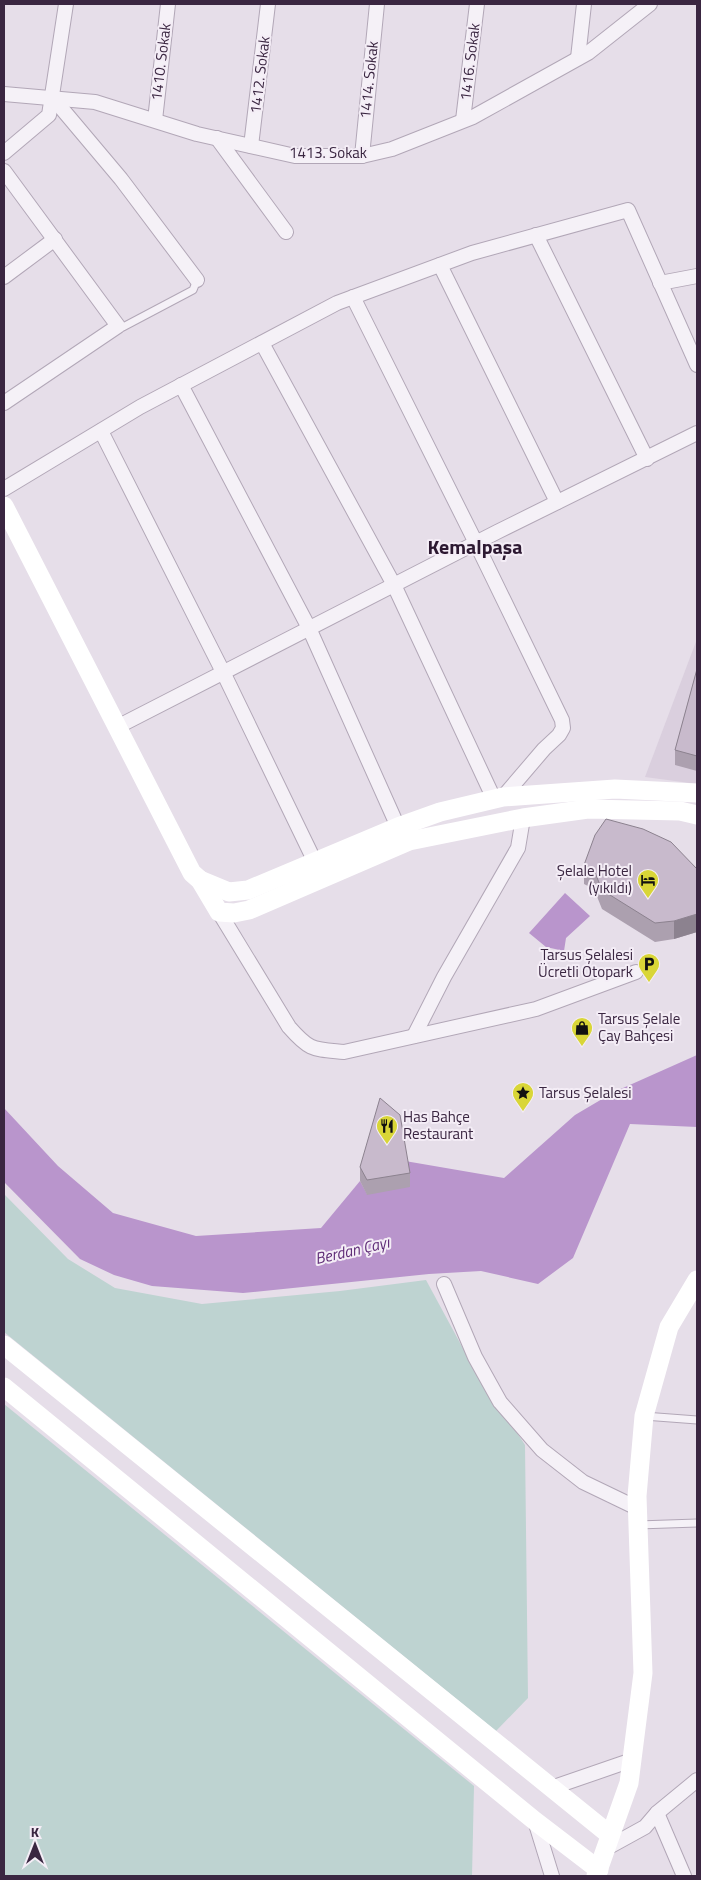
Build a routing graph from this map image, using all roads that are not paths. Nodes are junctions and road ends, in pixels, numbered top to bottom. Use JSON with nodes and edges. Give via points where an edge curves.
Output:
{"nodes":[{"id":1,"x":66,"y":4,"type":"edge"},
{"id":2,"x":168,"y":4,"type":"edge"},
{"id":3,"x":268,"y":4,"type":"edge"},
{"id":4,"x":377,"y":4,"type":"edge"},
{"id":5,"x":477,"y":4,"type":"edge"},
{"id":6,"x":584,"y":4,"type":"edge"},
{"id":7,"x":650,"y":4,"type":"edge"},
{"id":8,"x":578,"y":58,"type":"junction"},
{"id":9,"x":4,"y":94,"type":"edge"},
{"id":10,"x":52,"y":98,"type":"junction"},
{"id":11,"x":155,"y":120,"type":"junction"},
{"id":12,"x":463,"y":120,"type":"junction"},
{"id":13,"x":216,"y":138,"type":"junction"},
{"id":14,"x":251,"y":146,"type":"junction"},
{"id":15,"x":4,"y":153,"type":"edge"},
{"id":16,"x":362,"y":156,"type":"junction"},
{"id":17,"x":4,"y":171,"type":"edge"},
{"id":18,"x":286,"y":232,"type":"dead end"},
{"id":19,"x":536,"y":236,"type":"junction"},
{"id":20,"x":55,"y":240,"type":"junction"},
{"id":21,"x":440,"y":265,"type":"junction"},
{"id":22,"x":697,"y":276,"type":"edge"},
{"id":23,"x":4,"y":277,"type":"edge"},
{"id":24,"x":197,"y":280,"type":"joint"},
{"id":25,"x":660,"y":283,"type":"junction"},
{"id":26,"x":353,"y":297,"type":"junction"},
{"id":27,"x":118,"y":326,"type":"junction"},
{"id":28,"x":262,"y":342,"type":"junction"},
{"id":29,"x":697,"y":366,"type":"edge"},
{"id":30,"x":181,"y":385,"type":"junction"},
{"id":31,"x":4,"y":403,"type":"edge"},
{"id":32,"x":101,"y":431,"type":"junction"},
{"id":33,"x":697,"y":433,"type":"edge"},
{"id":34,"x":647,"y":459,"type":"junction"},
{"id":35,"x":4,"y":489,"type":"edge"},
{"id":36,"x":557,"y":502,"type":"junction"},
{"id":37,"x":5,"y":513,"type":"edge"},
{"id":38,"x":476,"y":542,"type":"junction"},
{"id":39,"x":394,"y":585,"type":"junction"},
{"id":40,"x":309,"y":628,"type":"junction"},
{"id":41,"x":223,"y":672,"type":"junction"},
{"id":42,"x":117,"y":727,"type":"junction"},
{"id":43,"x":697,"y":793,"type":"edge"},
{"id":44,"x":498,"y":798,"type":"junction"},
{"id":45,"x":697,"y":815,"type":"edge"},
{"id":46,"x":523,"y":818,"type":"junction"},
{"id":47,"x":398,"y":827,"type":"junction"},
{"id":48,"x":315,"y":862,"type":"junction"},
{"id":49,"x":200,"y":880,"type":"junction"},
{"id":50,"x":219,"y":912,"type":"junction"},
{"id":51,"x":636,"y":972,"type":"dead end"},
{"id":52,"x":414,"y":1036,"type":"junction"},
{"id":53,"x":697,"y":1280,"type":"edge"},
{"id":54,"x":444,"y":1284,"type":"dead end"},
{"id":55,"x":4,"y":1345,"type":"edge"},
{"id":56,"x":4,"y":1387,"type":"edge"},
{"id":57,"x":644,"y":1416,"type":"junction"},
{"id":58,"x":697,"y":1420,"type":"edge"},
{"id":59,"x":637,"y":1516,"type":"junction"},
{"id":60,"x":697,"y":1523,"type":"edge"},
{"id":61,"x":632,"y":1760,"type":"junction"},
{"id":62,"x":697,"y":1780,"type":"edge"},
{"id":63,"x":551,"y":1788,"type":"junction"},
{"id":64,"x":657,"y":1813,"type":"junction"},
{"id":65,"x":535,"y":1821,"type":"junction"},
{"id":66,"x":608,"y":1842,"type":"junction"},
{"id":67,"x":597,"y":1873,"type":"edge"},
{"id":68,"x":552,"y":1876,"type":"edge"},
{"id":69,"x":684,"y":1876,"type":"edge"}],
"edges":[{"from":1,"to":10,"type":"street"},
{"from":2,"to":11,"type":"street","name":"1410. Sokak"},
{"from":3,"to":14,"type":"street","name":"1412. Sokak"},
{"from":4,"to":16,"type":"street","name":"1414. Sokak"},
{"from":5,"to":12,"type":"street","name":"1416. Sokak"},
{"from":6,"to":8,"type":"street"},
{"from":7,"to":8,"type":"street","name":"1413. Sokak"},
{"from":8,"to":12,"type":"street","name":"1413. Sokak"},
{"from":9,"to":10,"type":"street","name":"1413. Sokak"},
{"from":10,"to":11,"type":"street","name":"1413. Sokak","via":[[95,102]]},
{"from":10,"to":15,"type":"street","via":[[49,115]]},
{"from":10,"to":24,"type":"street","via":[[121,179]]},
{"from":11,"to":13,"type":"street","name":"1413. Sokak"},
{"from":12,"to":16,"type":"street","name":"1413. Sokak","via":[[392,149]]},
{"from":13,"to":14,"type":"street","name":"1413. Sokak"},
{"from":13,"to":18,"type":"street"},
{"from":14,"to":16,"type":"street","name":"1413. Sokak","via":[[295,156]]},
{"from":17,"to":20,"type":"street"},
{"from":19,"to":21,"type":"street"},
{"from":19,"to":25,"type":"street","via":[[628,210]]},
{"from":19,"to":34,"type":"street"},
{"from":20,"to":23,"type":"street"},
{"from":20,"to":27,"type":"street"},
{"from":21,"to":26,"type":"street"},
{"from":21,"to":36,"type":"street"},
{"from":22,"to":25,"type":"street"},
{"from":24,"to":27,"type":"lane","via":[[193,290],[123,327]]},
{"from":25,"to":29,"type":"street"},
{"from":26,"to":28,"type":"street"},
{"from":26,"to":38,"type":"street"},
{"from":27,"to":31,"type":"street"},
{"from":28,"to":30,"type":"street"},
{"from":28,"to":39,"type":"street"},
{"from":30,"to":32,"type":"street"},
{"from":30,"to":40,"type":"street"},
{"from":32,"to":35,"type":"street"},
{"from":32,"to":41,"type":"street"},
{"from":33,"to":34,"type":"street"},
{"from":34,"to":36,"type":"street"},
{"from":36,"to":38,"type":"street"},
{"from":37,"to":42,"type":"street"},
{"from":38,"to":39,"type":"street"},
{"from":38,"to":44,"type":"street","via":[[563,728]]},
{"from":39,"to":40,"type":"street"},
{"from":39,"to":44,"type":"street"},
{"from":40,"to":41,"type":"street"},
{"from":40,"to":47,"type":"street"},
{"from":41,"to":42,"type":"street"},
{"from":41,"to":48,"type":"street"},
{"from":42,"to":49,"type":"street","via":[[192,872]]},
{"from":43,"to":44,"type":"street","via":[[615,789]]},
{"from":44,"to":47,"type":"street","via":[[440,812]]},
{"from":45,"to":46,"type":"street","via":[[588,810]]},
{"from":46,"to":50,"type":"street","via":[[409,841],[249,910]]},
{"from":46,"to":52,"type":"street","via":[[518,848]]},
{"from":47,"to":48,"type":"street"},
{"from":48,"to":49,"type":"street","via":[[248,890],[228,892]]},
{"from":49,"to":50,"type":"street"},
{"from":50,"to":52,"type":"street","via":[[290,1027],[300,1040],[315,1050],[344,1052]]},
{"from":51,"to":52,"type":"street","via":[[536,1010]]},
{"from":53,"to":57,"type":"street","via":[[669,1326]]},
{"from":54,"to":59,"type":"street","via":[[475,1357],[500,1402],[542,1450],[583,1482]]},
{"from":55,"to":63,"type":"street"},
{"from":56,"to":65,"type":"street"},
{"from":57,"to":58,"type":"lane"},
{"from":57,"to":59,"type":"street"},
{"from":59,"to":60,"type":"lane"},
{"from":59,"to":61,"type":"street","via":[[643,1673]]},
{"from":61,"to":63,"type":"street"},
{"from":61,"to":66,"type":"street","via":[[628,1784]]},
{"from":62,"to":64,"type":"street"},
{"from":63,"to":66,"type":"street"},
{"from":64,"to":66,"type":"street","via":[[644,1827]]},
{"from":64,"to":69,"type":"street"},
{"from":65,"to":67,"type":"street"},
{"from":65,"to":68,"type":"street"},
{"from":66,"to":67,"type":"street"}]}
